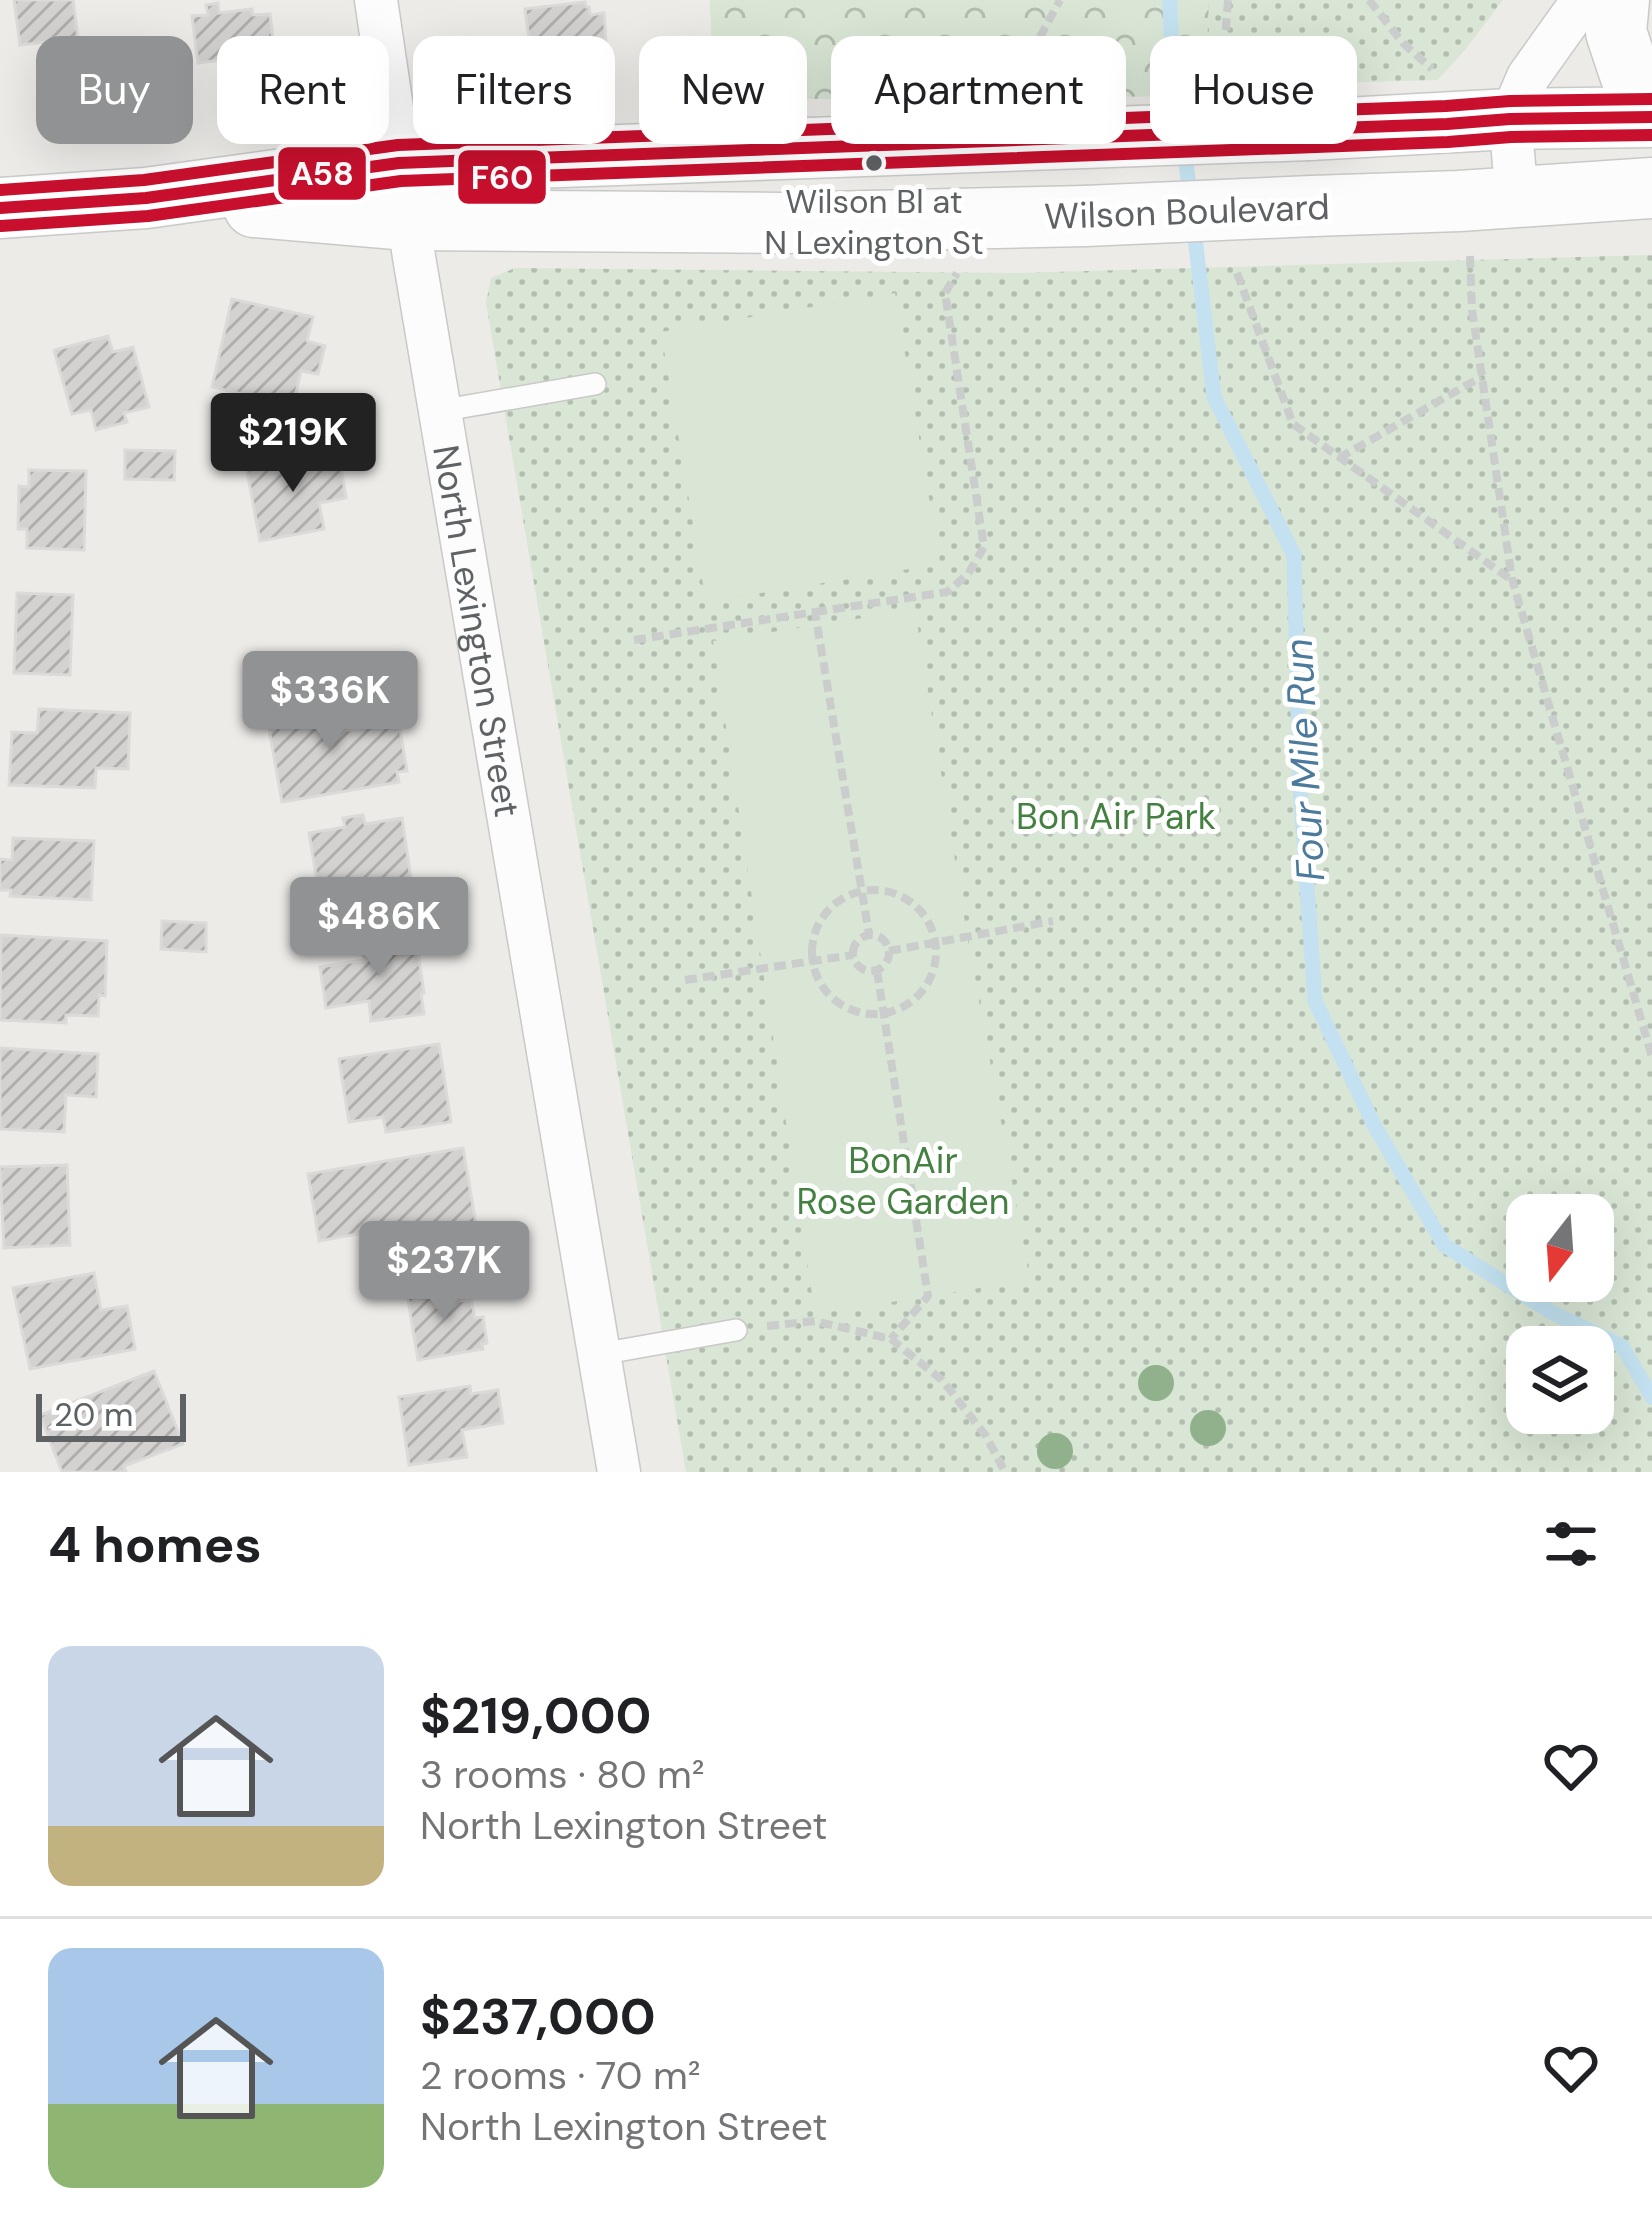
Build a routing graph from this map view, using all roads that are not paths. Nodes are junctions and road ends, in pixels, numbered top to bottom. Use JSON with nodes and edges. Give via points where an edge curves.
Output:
{"nodes":[{"id":1,"x":376,"y":0,"type":"edge"},
{"id":2,"x":1583,"y":0,"type":"edge"},
{"id":3,"x":1619,"y":0,"type":"edge"},
{"id":4,"x":1652,"y":87,"type":"edge"},
{"id":5,"x":1652,"y":117,"type":"edge"},
{"id":6,"x":1510,"y":119,"type":"junction"},
{"id":7,"x":1652,"y":188,"type":"edge"},
{"id":8,"x":403,"y":192,"type":"junction"},
{"id":9,"x":1517,"y":197,"type":"junction"},
{"id":10,"x":0,"y":208,"type":"edge"},
{"id":11,"x":595,"y":384,"type":"dead end"},
{"id":12,"x":439,"y":410,"type":"junction"},
{"id":13,"x":736,"y":1330,"type":"road end"},
{"id":14,"x":600,"y":1354,"type":"junction"},
{"id":15,"x":619,"y":1472,"type":"edge"}],
"edges":[{"from":1,"to":8,"type":"street","name":"North Lexington Street"},
{"from":2,"to":6,"type":"street","via":[[1528,76]]},
{"from":3,"to":4,"type":"main road","via":[[1616,32],[1630,74]]},
{"from":5,"to":6,"type":"main road","name":"Wilson Boulevard"},
{"from":6,"to":8,"type":"main road","name":"Wilson Boulevard","bridge":true,"via":[[1083,138]]},
{"from":6,"to":9,"type":"street"},
{"from":7,"to":9,"type":"main road","name":"Wilson Boulevard"},
{"from":8,"to":9,"type":"main road","name":"Wilson Boulevard","bridge":true,"via":[[783,223]]},
{"from":8,"to":10,"type":"main road","name":"Wilson Boulevard"},
{"from":8,"to":12,"type":"street","name":"North Lexington Street"},
{"from":11,"to":12,"type":"lane"},
{"from":12,"to":14,"type":"street","name":"North Lexington Street"},
{"from":13,"to":14,"type":"lane"},
{"from":14,"to":15,"type":"street","name":"North Lexington Street"}]}
